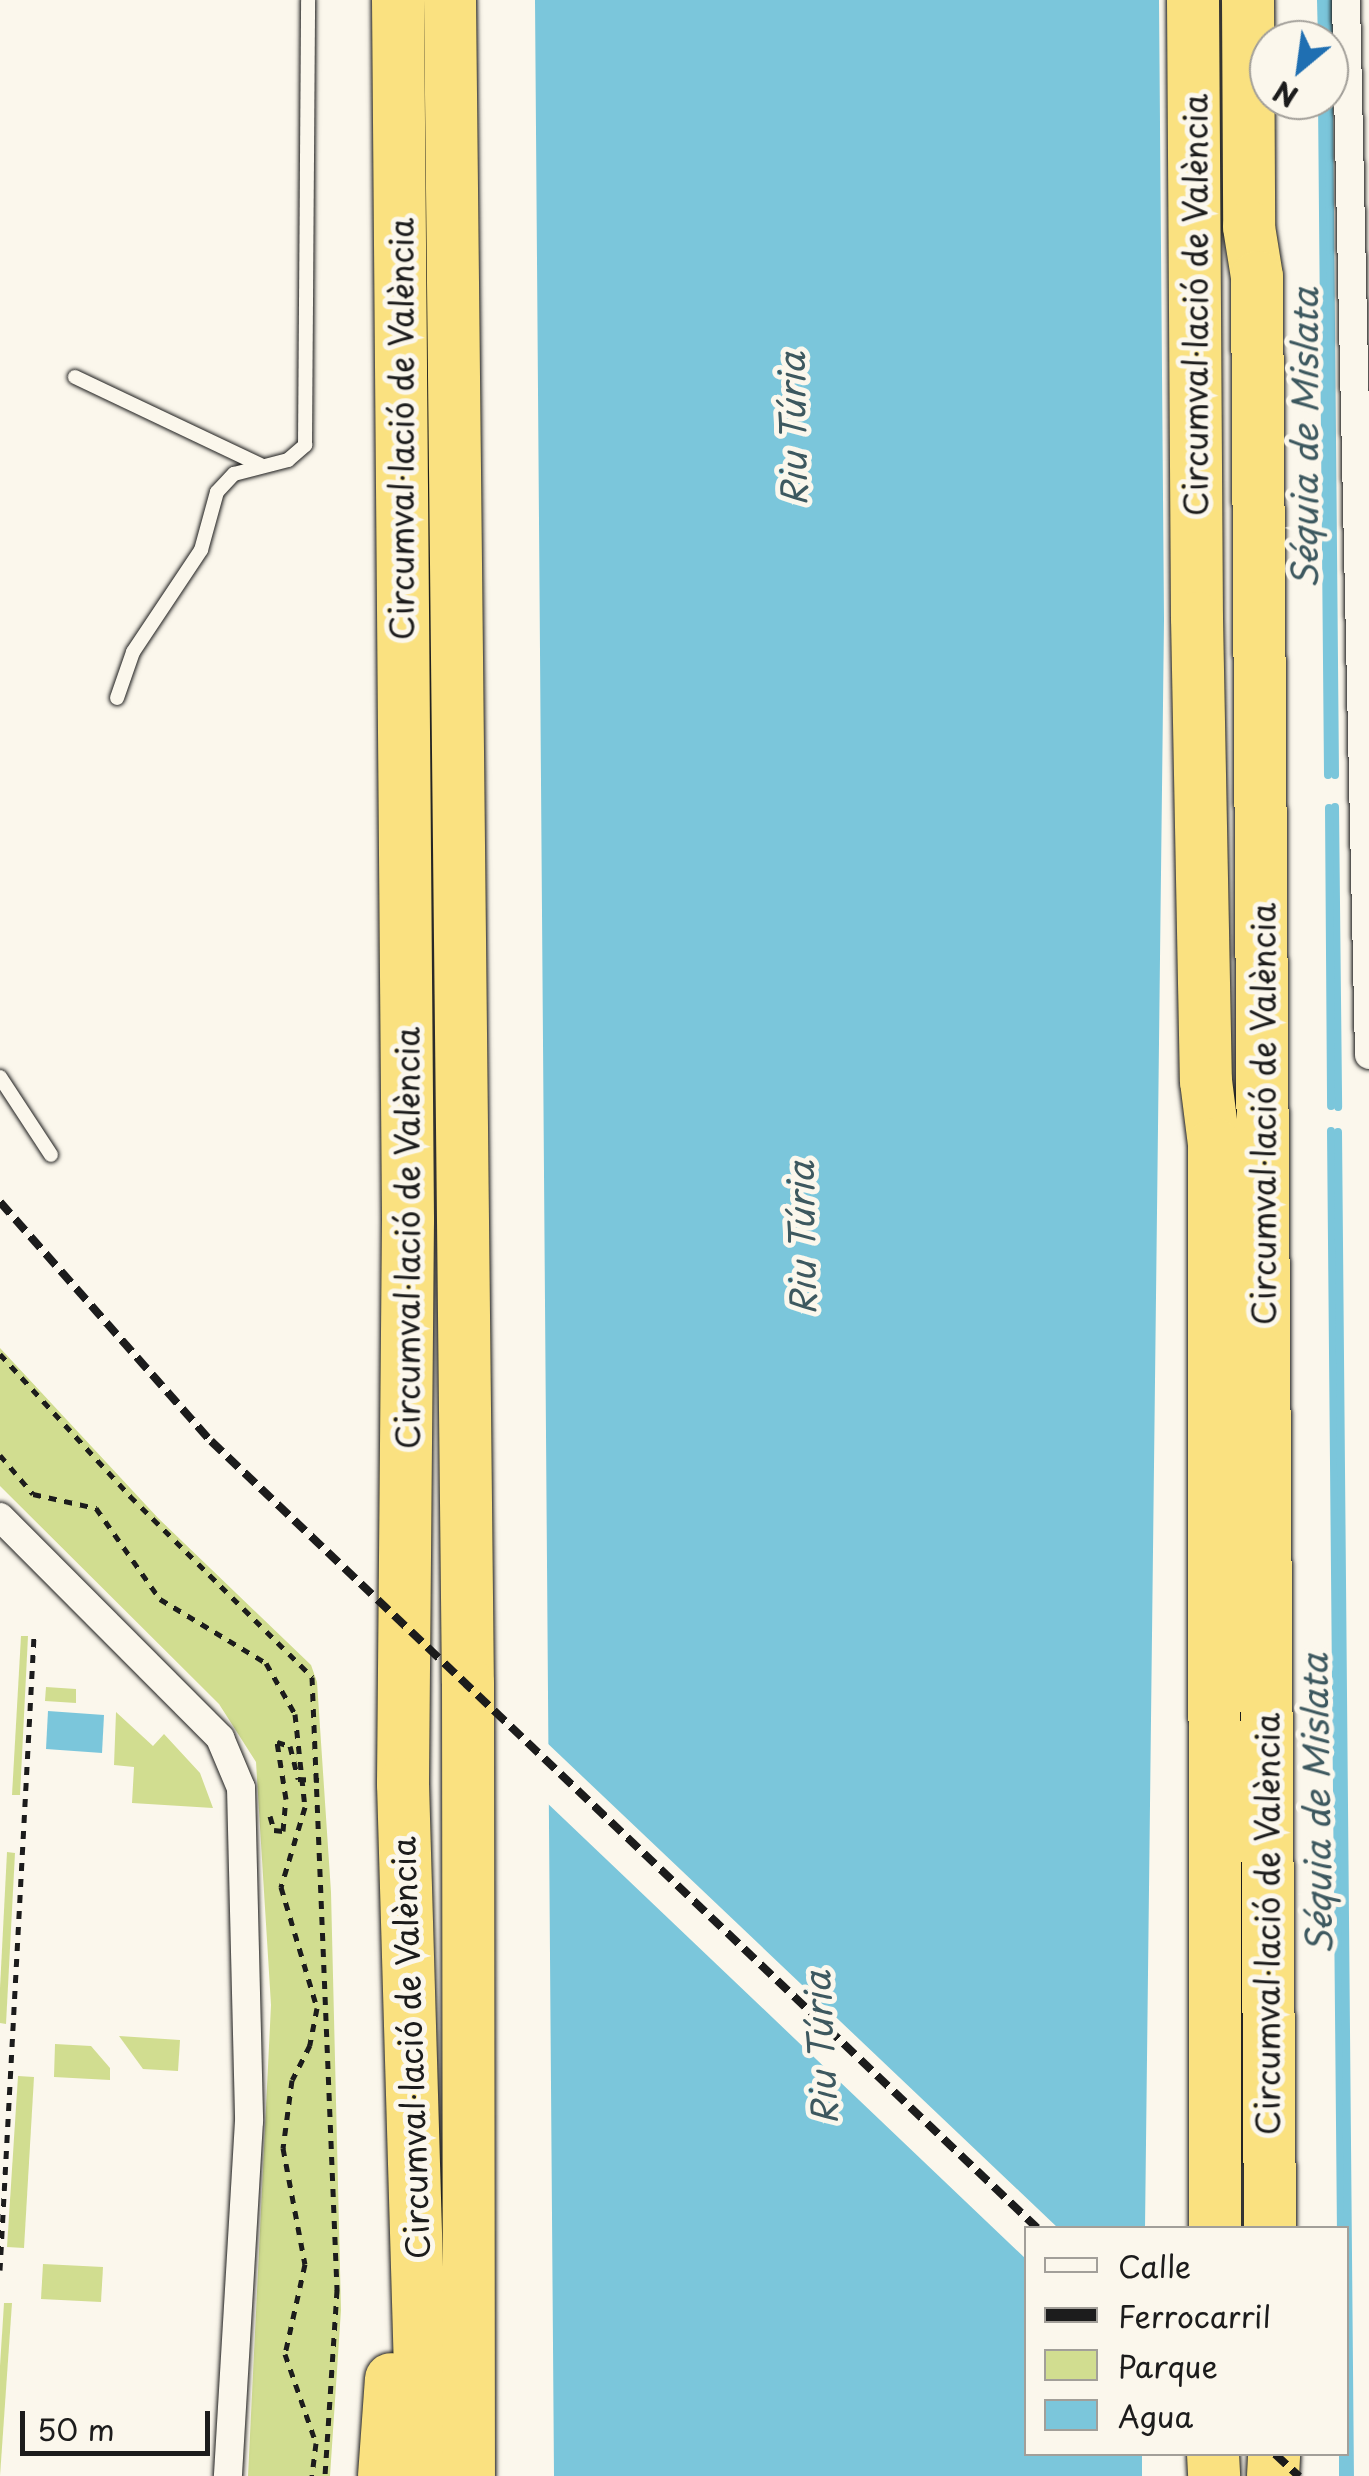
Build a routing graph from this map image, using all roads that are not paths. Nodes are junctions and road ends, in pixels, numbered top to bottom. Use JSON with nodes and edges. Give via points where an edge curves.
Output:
{"nodes":[{"id":1,"x":308,"y":0,"type":"edge"},
{"id":2,"x":398,"y":0,"type":"edge"},
{"id":3,"x":450,"y":0,"type":"edge"},
{"id":4,"x":1193,"y":0,"type":"edge"},
{"id":5,"x":1248,"y":0,"type":"edge"},
{"id":6,"x":1346,"y":0,"type":"edge"},
{"id":7,"x":1250,"y":227,"type":"junction"},
{"id":8,"x":74,"y":377,"type":"dead end"},
{"id":9,"x":260,"y":466,"type":"junction"},
{"id":10,"x":117,"y":698,"type":"dead end"},
{"id":11,"x":1369,"y":1055,"type":"edge"},
{"id":12,"x":0,"y":1077,"type":"edge"},
{"id":13,"x":1214,"y":1144,"type":"junction"},
{"id":14,"x":52,"y":1154,"type":"dead end"},
{"id":15,"x":0,"y":1516,"type":"edge"},
{"id":16,"x":405,"y":1950,"type":"junction"},
{"id":17,"x":1215,"y":2226,"type":"edge"},
{"id":18,"x":1270,"y":2226,"type":"edge"},
{"id":19,"x":228,"y":2476,"type":"edge"},
{"id":20,"x":384,"y":2476,"type":"edge"},
{"id":21,"x":423,"y":2476,"type":"edge"},
{"id":22,"x":469,"y":2476,"type":"edge"}],
"edges":[{"from":1,"to":9,"type":"lane","via":[[305,445],[288,460]]},
{"from":2,"to":16,"type":"highway","name":"Circumval·lació de València","via":[[408,1201]]},
{"from":3,"to":22,"type":"highway","name":"Circumval·lació de València","via":[[468,1644]]},
{"from":4,"to":13,"type":"highway","name":"Circumval·lació de València","via":[[1196,618],[1206,1080]]},
{"from":5,"to":7,"type":"highway","name":"Circumval·lació de València"},
{"from":6,"to":11,"type":"street"},
{"from":7,"to":13,"type":"highway","via":[[1226,1077]]},
{"from":7,"to":18,"type":"highway","name":"Circumval·lació de València","via":[[1257,317]]},
{"from":8,"to":9,"type":"lane"},
{"from":9,"to":10,"type":"lane","via":[[234,474],[217,492],[201,550],[133,652]]},
{"from":12,"to":14,"type":"lane"},
{"from":13,"to":17,"type":"highway","name":"Circumval·lació de València"},
{"from":15,"to":19,"type":"street","via":[[220,1738],[241,1788],[249,2121]]},
{"from":16,"to":20,"type":"highway","via":[[393,2000],[394,2342]]},
{"from":16,"to":21,"type":"highway","name":"Circumval·lació de València","via":[[413,2000]]}]}
